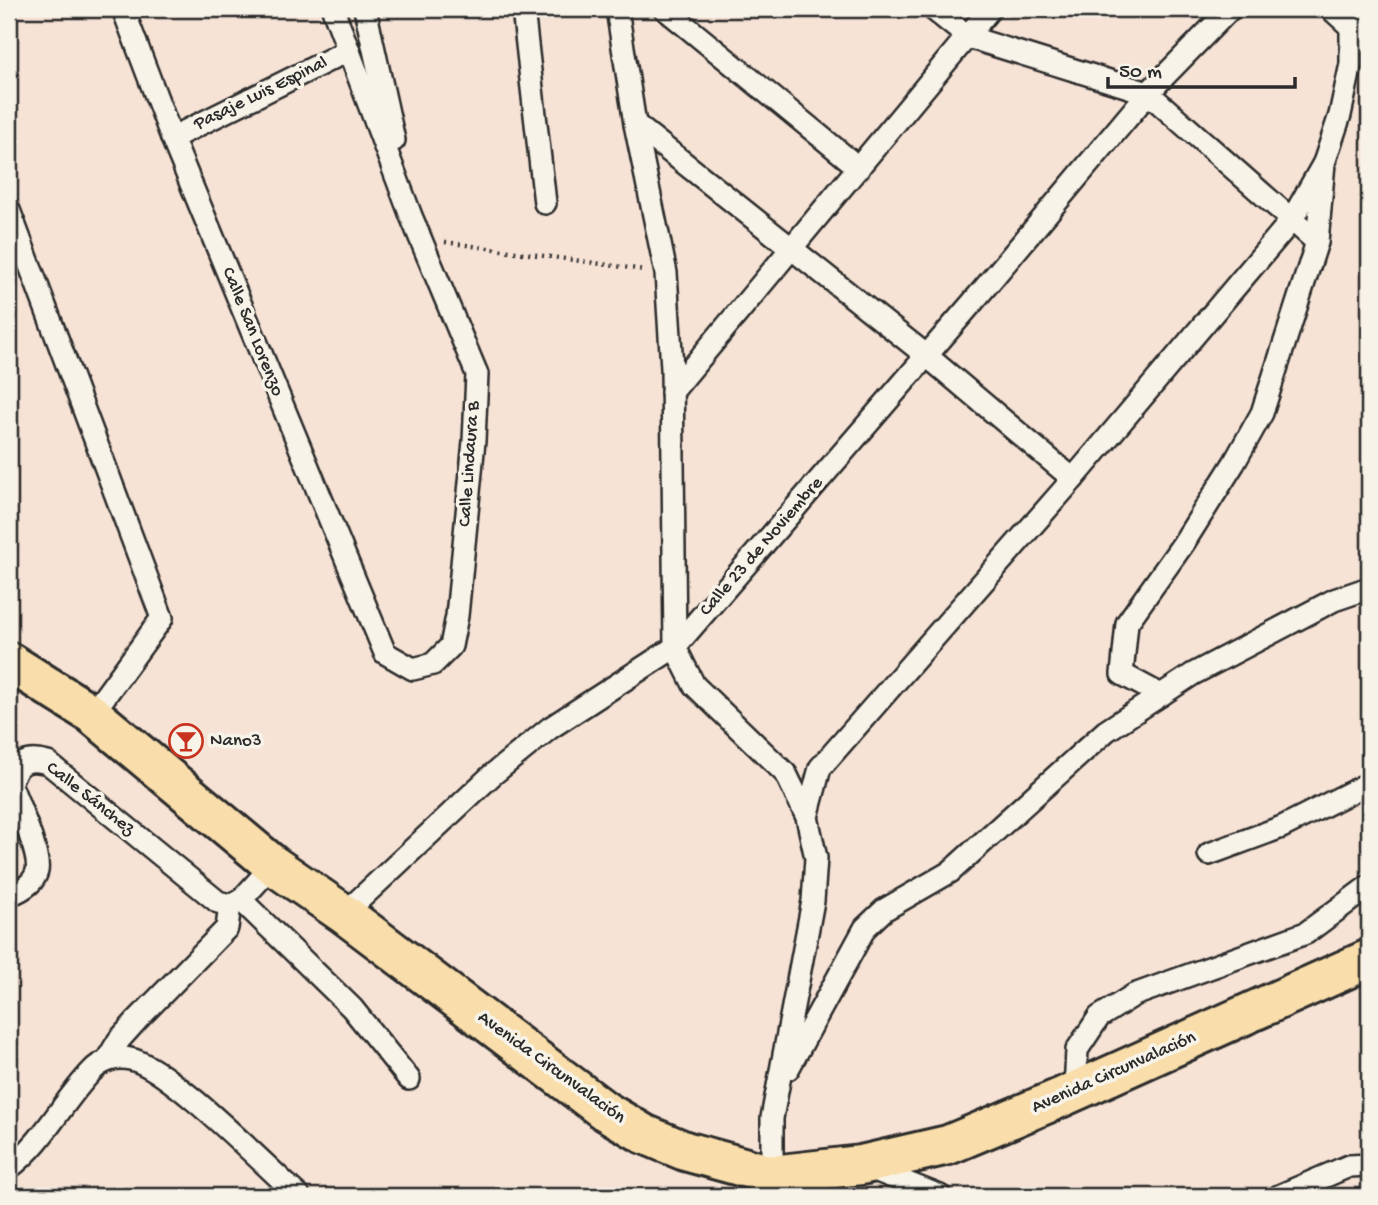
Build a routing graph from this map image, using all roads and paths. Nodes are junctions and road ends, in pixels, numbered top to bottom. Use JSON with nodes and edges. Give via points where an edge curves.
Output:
{"nodes":[{"id":1,"x":123,"y":9,"type":"edge"},
{"id":2,"x":333,"y":9,"type":"edge"},
{"id":3,"x":365,"y":9,"type":"edge"},
{"id":4,"x":523,"y":9,"type":"edge"},
{"id":5,"x":617,"y":9,"type":"edge"},
{"id":6,"x":665,"y":9,"type":"edge"},
{"id":7,"x":933,"y":9,"type":"edge"},
{"id":8,"x":990,"y":9,"type":"edge"},
{"id":9,"x":1230,"y":9,"type":"edge"},
{"id":10,"x":1331,"y":9,"type":"edge"},
{"id":11,"x":1368,"y":9,"type":"edge"},
{"id":12,"x":1352,"y":19,"type":"edge"},
{"id":13,"x":968,"y":37,"type":"junction"},
{"id":14,"x":349,"y":50,"type":"junction"},
{"id":15,"x":1351,"y":64,"type":"junction"},
{"id":16,"x":1148,"y":93,"type":"junction"},
{"id":17,"x":635,"y":124,"type":"junction"},
{"id":18,"x":172,"y":138,"type":"junction"},
{"id":19,"x":1324,"y":163,"type":"junction"},
{"id":20,"x":859,"y":168,"type":"junction"},
{"id":21,"x":545,"y":203,"type":"dead end"},
{"id":22,"x":9,"y":210,"type":"edge"},
{"id":23,"x":411,"y":216,"type":"junction"},
{"id":24,"x":1292,"y":221,"type":"junction"},
{"id":25,"x":422,"y":239,"type":"junction"},
{"id":26,"x":1317,"y":242,"type":"junction"},
{"id":27,"x":792,"y":248,"type":"junction"},
{"id":28,"x":666,"y":273,"type":"junction"},
{"id":29,"x":927,"y":356,"type":"junction"},
{"id":30,"x":672,"y":392,"type":"junction"},
{"id":31,"x":1073,"y":479,"type":"junction"},
{"id":32,"x":1369,"y":588,"type":"edge"},
{"id":33,"x":675,"y":647,"type":"junction"},
{"id":34,"x":385,"y":653,"type":"joint"},
{"id":35,"x":9,"y":662,"type":"edge"},
{"id":36,"x":1161,"y":695,"type":"junction"},
{"id":37,"x":92,"y":714,"type":"junction"},
{"id":38,"x":16,"y":758,"type":"edge"},
{"id":39,"x":1369,"y":783,"type":"edge"},
{"id":40,"x":807,"y":817,"type":"junction"},
{"id":41,"x":1209,"y":854,"type":"dead end"},
{"id":42,"x":273,"y":865,"type":"junction"},
{"id":43,"x":1369,"y":887,"type":"edge"},
{"id":44,"x":9,"y":895,"type":"edge"},
{"id":45,"x":236,"y":902,"type":"junction"},
{"id":46,"x":344,"y":914,"type":"junction"},
{"id":47,"x":1369,"y":959,"type":"edge"},
{"id":48,"x":107,"y":1060,"type":"junction"},
{"id":49,"x":409,"y":1079,"type":"dead end"},
{"id":50,"x":778,"y":1086,"type":"junction"},
{"id":51,"x":1075,"y":1091,"type":"junction"},
{"id":52,"x":861,"y":1165,"type":"junction"},
{"id":53,"x":1369,"y":1165,"type":"edge"},
{"id":54,"x":9,"y":1168,"type":"edge"},
{"id":55,"x":772,"y":1175,"type":"junction"},
{"id":56,"x":299,"y":1196,"type":"edge"},
{"id":57,"x":940,"y":1196,"type":"edge"},
{"id":58,"x":1279,"y":1196,"type":"edge"}],
"edges":[{"from":1,"to":18,"type":"street","name":"Calle San Lorenzo"},
{"from":2,"to":14,"type":"street","name":"Calle Lindaura B"},
{"from":3,"to":23,"type":"street","name":"Calle Lindaura B"},
{"from":4,"to":21,"type":"street"},
{"from":5,"to":17,"type":"street"},
{"from":6,"to":20,"type":"street"},
{"from":7,"to":13,"type":"street"},
{"from":8,"to":13,"type":"street"},
{"from":9,"to":16,"type":"street","name":"Calle 23 de Noviembre"},
{"from":10,"to":12,"type":"street"},
{"from":11,"to":15,"type":"street"},
{"from":12,"to":15,"type":"street"},
{"from":13,"to":16,"type":"street"},
{"from":13,"to":20,"type":"street"},
{"from":14,"to":18,"type":"street","name":"Pasaje Luis Espinal"},
{"from":14,"to":23,"type":"street","name":"Calle Lindaura B"},
{"from":15,"to":19,"type":"street"},
{"from":16,"to":24,"type":"street"},
{"from":16,"to":29,"type":"street","name":"Calle 23 de Noviembre"},
{"from":17,"to":27,"type":"street"},
{"from":17,"to":28,"type":"street"},
{"from":18,"to":34,"type":"street","name":"Calle San Lorenzo"},
{"from":19,"to":24,"type":"street"},
{"from":19,"to":26,"type":"street"},
{"from":20,"to":27,"type":"street"},
{"from":22,"to":37,"type":"street","via":[[162,618]]},
{"from":23,"to":25,"type":"street","name":"Calle Lindaura B"},
{"from":24,"to":26,"type":"street"},
{"from":24,"to":31,"type":"street"},
{"from":25,"to":28,"type":"path"},
{"from":25,"to":34,"type":"street","name":"Calle Lindaura B","via":[[477,374],[474,441],[451,646],[433,664],[413,669]]},
{"from":26,"to":36,"type":"street","via":[[1262,413],[1183,544],[1127,623],[1122,674]]},
{"from":27,"to":29,"type":"street"},
{"from":27,"to":30,"type":"street"},
{"from":28,"to":30,"type":"street"},
{"from":29,"to":31,"type":"street"},
{"from":29,"to":33,"type":"street","name":"Calle 23 de Noviembre"},
{"from":30,"to":33,"type":"street"},
{"from":31,"to":40,"type":"street","via":[[820,768]]},
{"from":32,"to":36,"type":"street","via":[[1334,600]]},
{"from":33,"to":40,"type":"street","via":[[694,685],[786,774]]},
{"from":33,"to":46,"type":"street","name":"Calle 23 de Noviembre","via":[[550,728],[492,775]]},
{"from":35,"to":37,"type":"highway","name":"Avenida Circunvalación"},
{"from":36,"to":50,"type":"street","via":[[1106,732],[950,872],[884,909],[865,928]]},
{"from":37,"to":42,"type":"highway","name":"Avenida Circunvalación"},
{"from":38,"to":44,"type":"street","name":"Calle Sánchez","via":[[10,783],[37,857],[37,872],[32,882]]},
{"from":38,"to":45,"type":"street","name":"Calle Sánchez","via":[[48,764],[218,902]]},
{"from":39,"to":41,"type":"street","via":[[1282,827]]},
{"from":40,"to":50,"type":"street","via":[[817,858],[813,901]]},
{"from":42,"to":45,"type":"street"},
{"from":42,"to":46,"type":"highway","name":"Avenida Circunvalación"},
{"from":43,"to":51,"type":"street","via":[[1306,933],[1134,995],[1100,1017],[1077,1051]]},
{"from":45,"to":48,"type":"street","via":[[227,928],[137,1020]]},
{"from":45,"to":49,"type":"street","name":"Calle Sánchez","via":[[352,1008]]},
{"from":46,"to":55,"type":"highway","name":"Avenida Circunvalación","via":[[605,1111],[685,1151]]},
{"from":47,"to":51,"type":"highway","name":"Avenida Circunvalación"},
{"from":48,"to":54,"type":"street","via":[[92,1071],[33,1147]]},
{"from":48,"to":56,"type":"street","via":[[131,1059],[180,1088]]},
{"from":50,"to":55,"type":"street","via":[[772,1118]]},
{"from":51,"to":52,"type":"highway","name":"Avenida Circunvalación","via":[[948,1145]]},
{"from":52,"to":55,"type":"highway","name":"Avenida Circunvalación"},
{"from":52,"to":57,"type":"street"},
{"from":53,"to":58,"type":"street","via":[[1349,1166]]}]}
